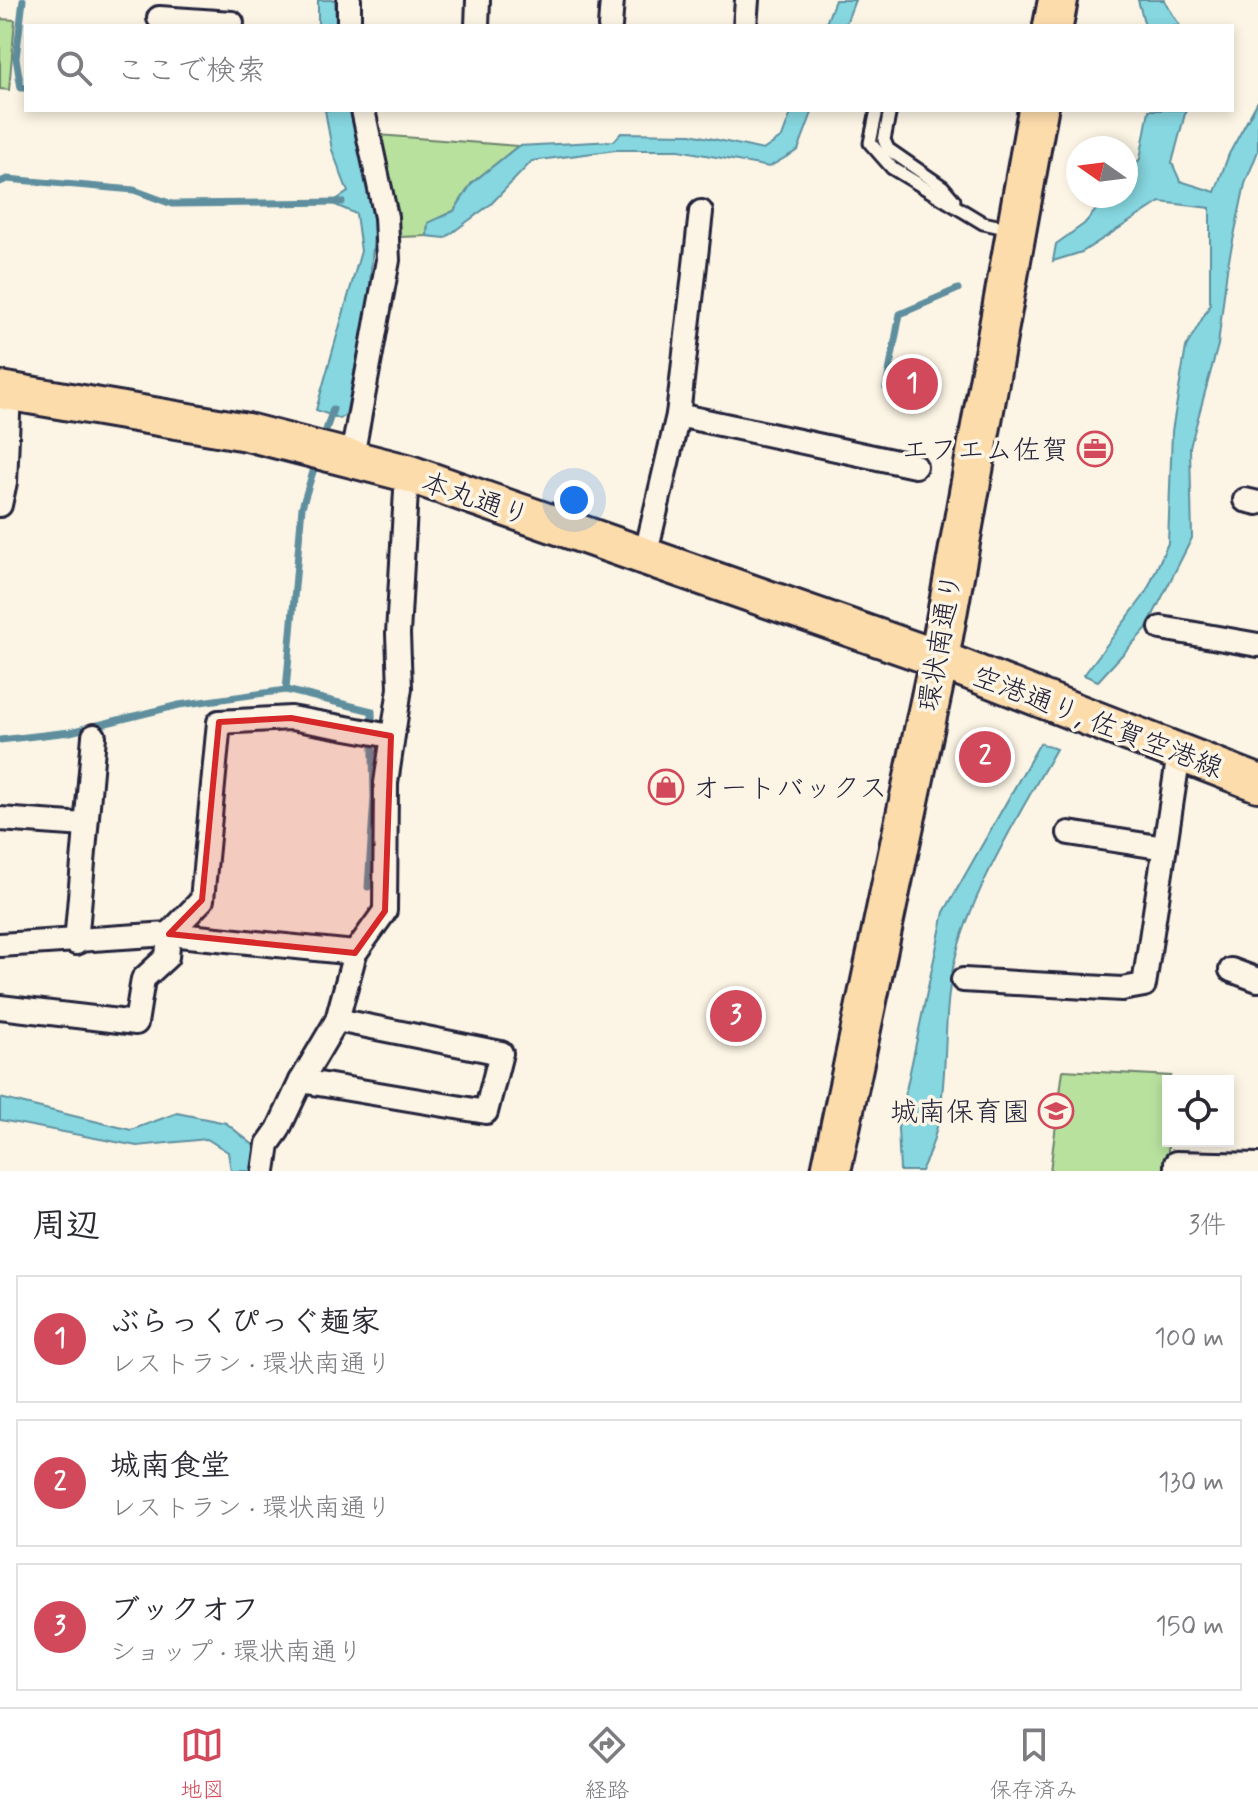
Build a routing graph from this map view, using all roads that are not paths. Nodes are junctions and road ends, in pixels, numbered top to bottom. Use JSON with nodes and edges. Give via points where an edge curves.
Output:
{"nodes":[{"id":1,"x":349,"y":0,"type":"edge"},
{"id":2,"x":478,"y":0,"type":"edge"},
{"id":3,"x":612,"y":0,"type":"edge"},
{"id":4,"x":747,"y":0,"type":"edge"},
{"id":5,"x":1058,"y":0,"type":"edge"},
{"id":6,"x":159,"y":15,"type":"edge"},
{"id":7,"x":232,"y":23,"type":"dead end"},
{"id":8,"x":349,"y":24,"type":"edge"},
{"id":9,"x":477,"y":24,"type":"edge"},
{"id":10,"x":610,"y":24,"type":"edge"},
{"id":11,"x":745,"y":24,"type":"edge"},
{"id":12,"x":1053,"y":24,"type":"edge"},
{"id":13,"x":363,"y":112,"type":"edge"},
{"id":14,"x":877,"y":112,"type":"edge"},
{"id":15,"x":890,"y":112,"type":"edge"},
{"id":16,"x":1038,"y":112,"type":"edge"},
{"id":17,"x":960,"y":207,"type":"junction"},
{"id":18,"x":701,"y":212,"type":"dead end"},
{"id":19,"x":1016,"y":230,"type":"junction"},
{"id":20,"x":4,"y":391,"type":"edge"},
{"id":21,"x":678,"y":415,"type":"junction"},
{"id":22,"x":330,"y":452,"type":"junction"},
{"id":23,"x":915,"y":466,"type":"dead end"},
{"id":24,"x":407,"y":473,"type":"junction"},
{"id":25,"x":0,"y":505,"type":"edge"},
{"id":26,"x":645,"y":557,"type":"junction"},
{"id":27,"x":1161,"y":628,"type":"dead end"},
{"id":28,"x":1258,"y":645,"type":"edge"},
{"id":29,"x":939,"y":659,"type":"junction"},
{"id":30,"x":94,"y":736,"type":"dead end"},
{"id":31,"x":391,"y":736,"type":"junction"},
{"id":32,"x":1179,"y":753,"type":"junction"},
{"id":33,"x":1258,"y":783,"type":"edge"},
{"id":34,"x":0,"y":819,"type":"edge"},
{"id":35,"x":85,"y":825,"type":"junction"},
{"id":36,"x":1069,"y":833,"type":"dead end"},
{"id":37,"x":1165,"y":848,"type":"junction"},
{"id":38,"x":169,"y":934,"type":"junction"},
{"id":39,"x":76,"y":943,"type":"junction"},
{"id":40,"x":0,"y":945,"type":"edge"},
{"id":41,"x":355,"y":953,"type":"junction"},
{"id":42,"x":1231,"y":970,"type":"dead end"},
{"id":43,"x":963,"y":980,"type":"dead end"},
{"id":44,"x":1258,"y":980,"type":"edge"},
{"id":45,"x":0,"y":1007,"type":"edge"},
{"id":46,"x":337,"y":1020,"type":"junction"},
{"id":47,"x":301,"y":1081,"type":"junction"},
{"id":48,"x":1249,"y":1167,"type":"edge"},
{"id":49,"x":264,"y":1171,"type":"edge"},
{"id":50,"x":834,"y":1171,"type":"edge"},
{"id":51,"x":1176,"y":1171,"type":"edge"}],
"edges":[{"from":1,"to":8,"type":"street"},
{"from":2,"to":9,"type":"street"},
{"from":3,"to":10,"type":"street"},
{"from":4,"to":11,"type":"street"},
{"from":5,"to":12,"type":"highway"},
{"from":6,"to":7,"type":"street"},
{"from":13,"to":22,"type":"street","via":[[386,217],[388,260]]},
{"from":14,"to":17,"type":"lane","via":[[870,143],[877,155]]},
{"from":15,"to":17,"type":"lane","via":[[884,140],[888,149],[943,187]]},
{"from":16,"to":19,"type":"highway","name":"環状南通り"},
{"from":17,"to":19,"type":"lane","via":[[983,223]]},
{"from":18,"to":21,"type":"street"},
{"from":19,"to":29,"type":"highway","name":"環状南通り"},
{"from":20,"to":22,"type":"main road","name":"本丸通り","via":[[247,432]]},
{"from":20,"to":25,"type":"street","via":[[5,482]]},
{"from":21,"to":23,"type":"street"},
{"from":21,"to":26,"type":"street"},
{"from":22,"to":24,"type":"main road","name":"本丸通り"},
{"from":24,"to":26,"type":"main road","name":"本丸通り"},
{"from":24,"to":31,"type":"street","via":[[400,688]]},
{"from":26,"to":29,"type":"main road","name":"本丸通り"},
{"from":27,"to":28,"type":"street"},
{"from":29,"to":32,"type":"main road","name":"空港通り, 佐賀空港線"},
{"from":29,"to":50,"type":"highway","name":"環状南通り"},
{"from":30,"to":35,"type":"street"},
{"from":31,"to":38,"type":"street","via":[[291,718],[219,722],[202,900]]},
{"from":31,"to":41,"type":"street","via":[[385,911]]},
{"from":32,"to":33,"type":"main road","name":"空港通り, 佐賀空港線"},
{"from":32,"to":37,"type":"street"},
{"from":34,"to":35,"type":"street"},
{"from":35,"to":39,"type":"street"},
{"from":36,"to":37,"type":"street"},
{"from":37,"to":43,"type":"street","via":[[1144,985],[1122,989]]},
{"from":38,"to":39,"type":"street"},
{"from":38,"to":41,"type":"street"},
{"from":38,"to":45,"type":"street","via":[[167,957],[143,979],[136,1023]]},
{"from":39,"to":40,"type":"street"},
{"from":41,"to":46,"type":"street"},
{"from":42,"to":44,"type":"street"},
{"from":46,"to":47,"type":"street"},
{"from":46,"to":47,"type":"street","via":[[501,1053],[486,1112]]},
{"from":47,"to":49,"type":"street","via":[[268,1144]]},
{"from":48,"to":51,"type":"street","via":[[1176,1163]]}]}
